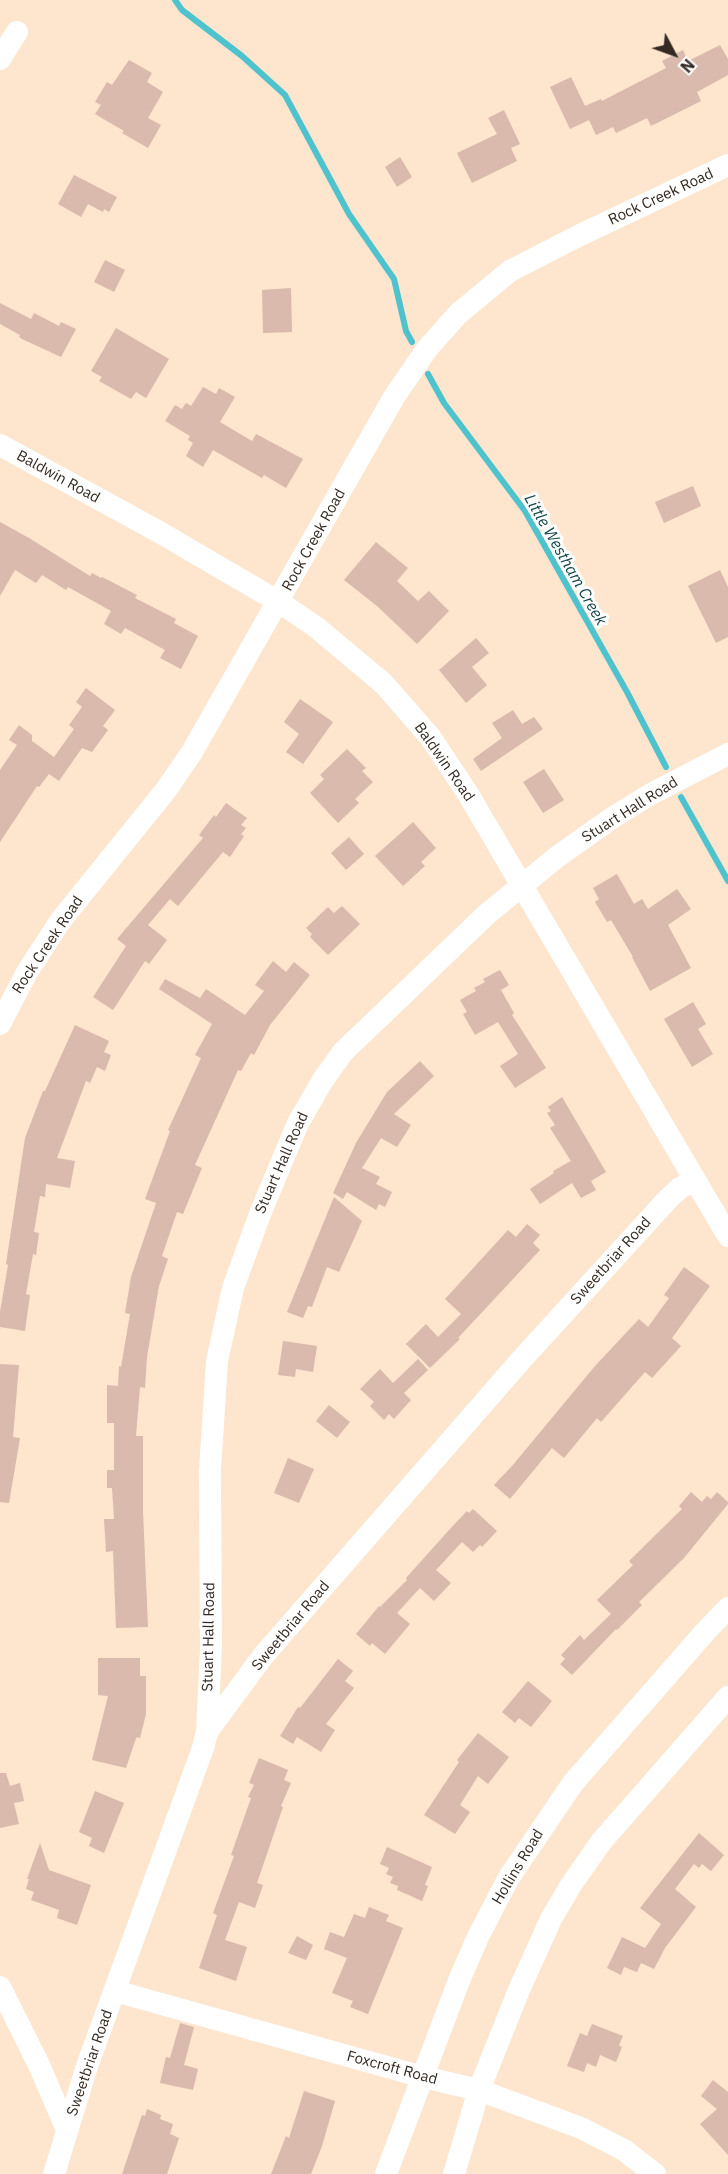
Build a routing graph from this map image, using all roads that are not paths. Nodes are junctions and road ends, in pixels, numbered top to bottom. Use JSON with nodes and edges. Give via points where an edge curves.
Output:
{"nodes":[{"id":1,"x":17,"y":32,"type":"dead end"},
{"id":2,"x":0,"y":59,"type":"edge"},
{"id":3,"x":728,"y":165,"type":"edge"},
{"id":4,"x":0,"y":445,"type":"edge"},
{"id":5,"x":279,"y":602,"type":"junction"},
{"id":6,"x":728,"y":754,"type":"edge"},
{"id":7,"x":522,"y":885,"type":"junction"},
{"id":8,"x":0,"y":1024,"type":"edge"},
{"id":9,"x":695,"y":1180,"type":"junction"},
{"id":10,"x":728,"y":1236,"type":"edge"},
{"id":11,"x":728,"y":1608,"type":"edge"},
{"id":12,"x":728,"y":1697,"type":"edge"},
{"id":13,"x":207,"y":1732,"type":"junction"},
{"id":14,"x":0,"y":1987,"type":"edge"},
{"id":15,"x":116,"y":1991,"type":"junction"},
{"id":16,"x":423,"y":2077,"type":"junction"},
{"id":17,"x":479,"y":2090,"type":"junction"},
{"id":18,"x":67,"y":2130,"type":"junction"},
{"id":19,"x":54,"y":2174,"type":"edge"},
{"id":20,"x":386,"y":2174,"type":"edge"},
{"id":21,"x":454,"y":2174,"type":"edge"},
{"id":22,"x":655,"y":2174,"type":"edge"}],
"edges":[{"from":1,"to":2,"type":"street"},
{"from":3,"to":5,"type":"street","name":"Rock Creek Road","via":[[510,271],[458,314],[427,349],[394,397]]},
{"from":4,"to":5,"type":"street","name":"Baldwin Road"},
{"from":5,"to":7,"type":"street","name":"Baldwin Road","via":[[316,627],[384,684],[431,738]]},
{"from":5,"to":8,"type":"street","name":"Rock Creek Road","via":[[192,752],[61,921],[27,972]]},
{"from":6,"to":7,"type":"street","name":"Stuart Hall Road","via":[[612,818]]},
{"from":7,"to":9,"type":"street","name":"Baldwin Road"},
{"from":7,"to":13,"type":"street","name":"Stuart Hall Road","via":[[343,1052],[298,1123],[260,1214],[233,1288],[217,1361],[210,1470],[211,1648]]},
{"from":9,"to":10,"type":"street","name":"Baldwin Road"},
{"from":9,"to":13,"type":"street","name":"Sweetbriar Road","via":[[668,1199],[522,1359],[263,1656]]},
{"from":11,"to":16,"type":"street","name":"Hollins Road","via":[[573,1783],[537,1834],[478,1937]]},
{"from":12,"to":17,"type":"street","via":[[601,1842],[571,1885],[546,1929]]},
{"from":13,"to":15,"type":"street","name":"Sweetbriar Road"},
{"from":14,"to":18,"type":"street"},
{"from":15,"to":16,"type":"street","name":"Foxcroft Road"},
{"from":15,"to":18,"type":"street","name":"Sweetbriar Road"},
{"from":16,"to":17,"type":"street","name":"Foxcroft Road"},
{"from":16,"to":20,"type":"street","name":"Hollins Road"},
{"from":17,"to":21,"type":"street"},
{"from":17,"to":22,"type":"street","name":"Foxcroft Road","via":[[581,2128],[624,2150]]},
{"from":18,"to":19,"type":"street","name":"Sweetbriar Road"}]}
